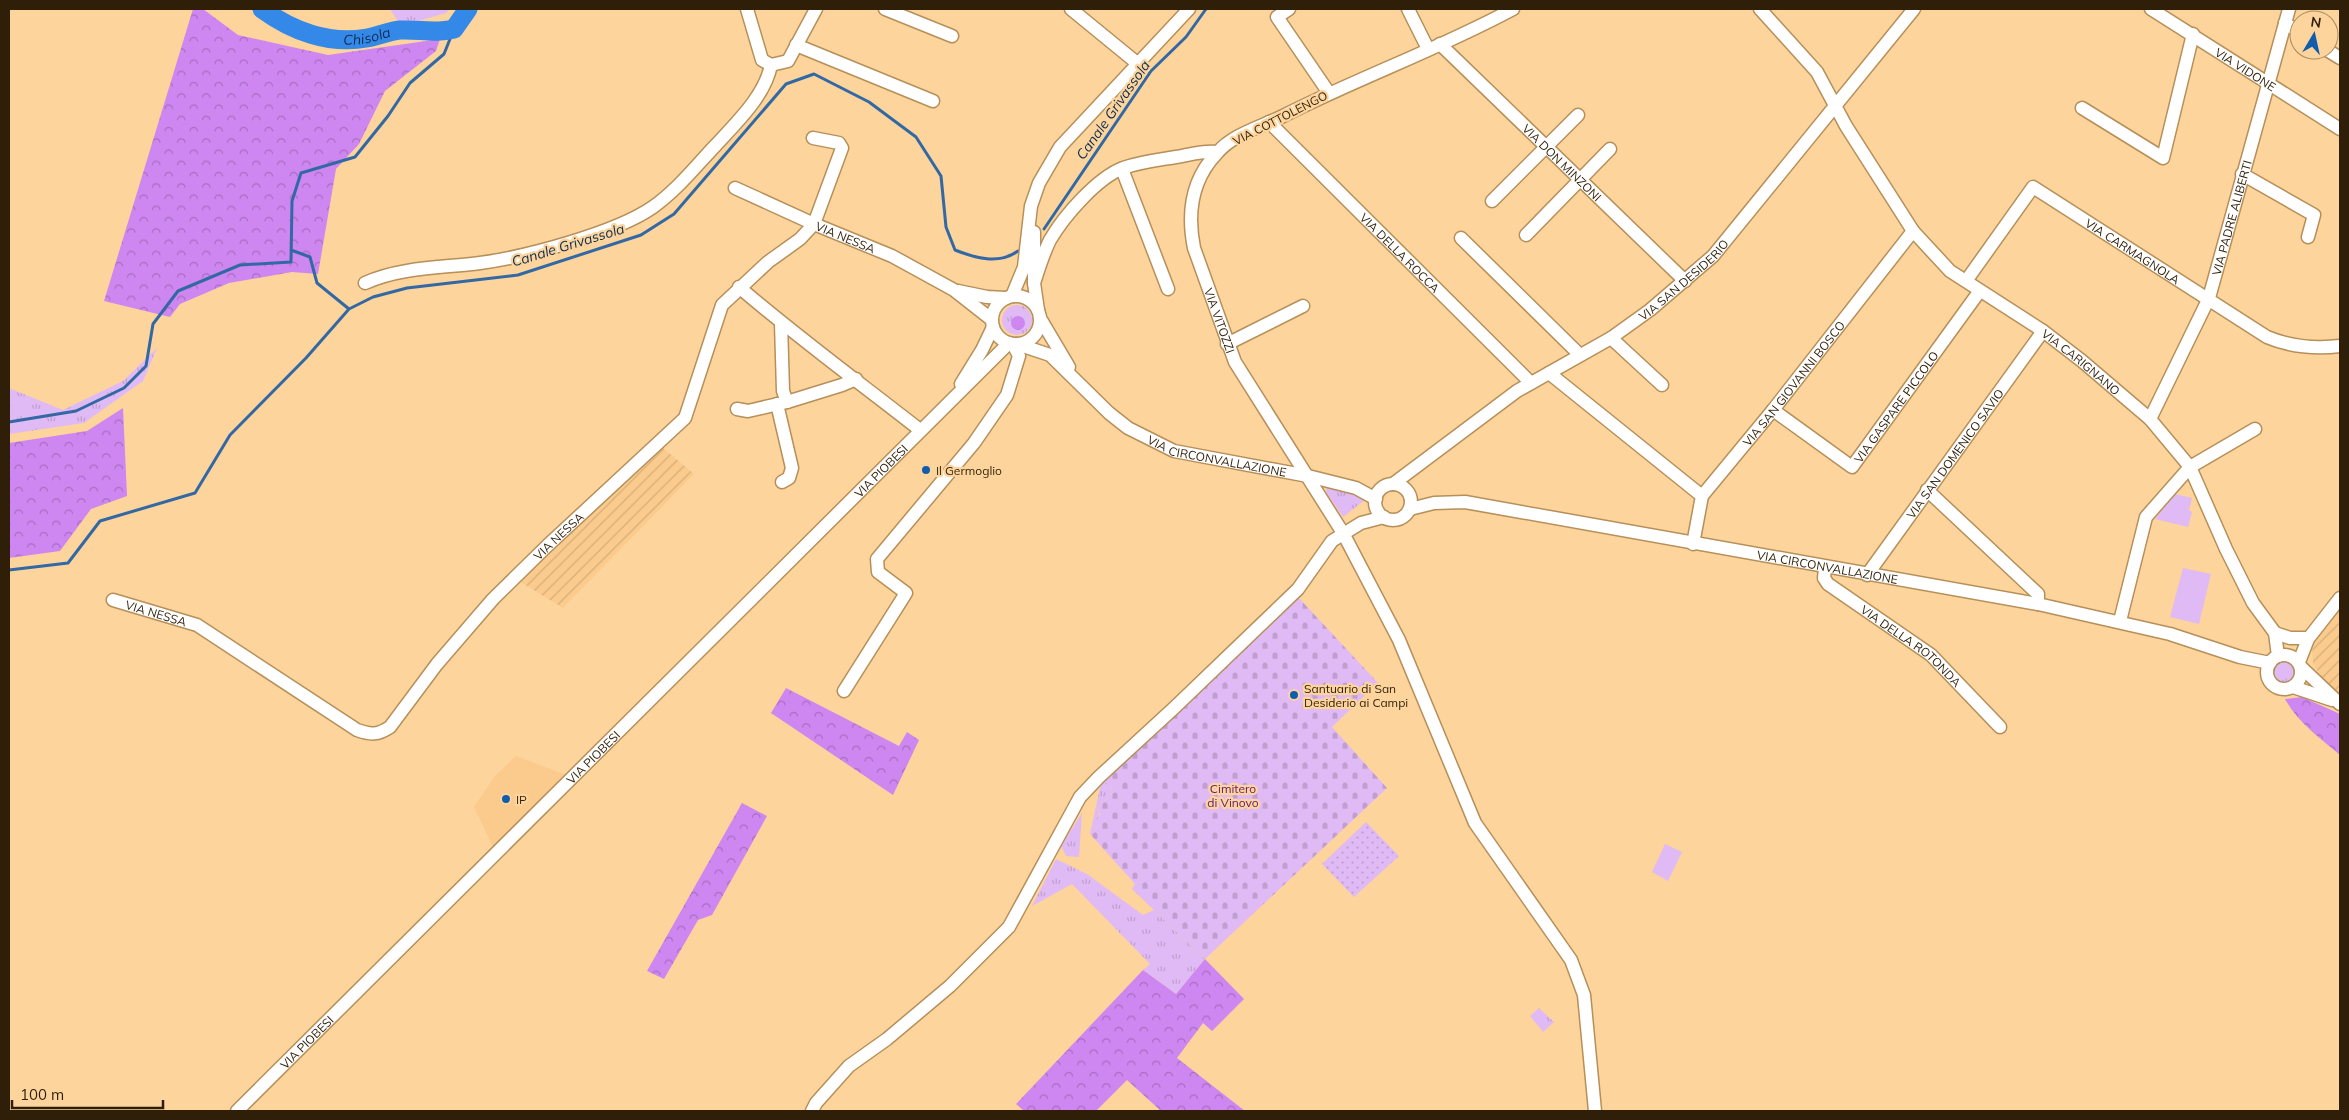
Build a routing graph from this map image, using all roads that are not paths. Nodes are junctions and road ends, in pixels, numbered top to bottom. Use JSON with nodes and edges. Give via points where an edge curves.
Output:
{"nodes":[{"id":1,"x":747,"y":9,"type":"edge"},
{"id":2,"x":816,"y":9,"type":"edge"},
{"id":3,"x":885,"y":9,"type":"edge"},
{"id":4,"x":1072,"y":9,"type":"edge"},
{"id":5,"x":1189,"y":9,"type":"edge"},
{"id":6,"x":1289,"y":9,"type":"edge"},
{"id":7,"x":1408,"y":9,"type":"edge"},
{"id":8,"x":1513,"y":9,"type":"edge"},
{"id":9,"x":1760,"y":9,"type":"edge"},
{"id":10,"x":1914,"y":9,"type":"edge"},
{"id":11,"x":2151,"y":9,"type":"edge"},
{"id":12,"x":2288,"y":9,"type":"edge"},
{"id":13,"x":2285,"y":23,"type":"junction"},
{"id":14,"x":2289,"y":26,"type":"edge"},
{"id":15,"x":2193,"y":34,"type":"junction"},
{"id":16,"x":952,"y":36,"type":"dead end"},
{"id":17,"x":796,"y":45,"type":"junction"},
{"id":18,"x":1434,"y":47,"type":"junction"},
{"id":19,"x":767,"y":63,"type":"junction"},
{"id":20,"x":1136,"y":63,"type":"junction"},
{"id":21,"x":2267,"y":83,"type":"junction"},
{"id":22,"x":1329,"y":93,"type":"junction"},
{"id":23,"x":933,"y":101,"type":"dead end"},
{"id":24,"x":1835,"y":104,"type":"junction"},
{"id":25,"x":2082,"y":108,"type":"dead end"},
{"id":26,"x":1578,"y":115,"type":"dead end"},
{"id":27,"x":1270,"y":122,"type":"junction"},
{"id":28,"x":2340,"y":129,"type":"edge"},
{"id":29,"x":814,"y":138,"type":"dead end"},
{"id":30,"x":1546,"y":146,"type":"junction"},
{"id":31,"x":1610,"y":149,"type":"dead end"},
{"id":32,"x":1217,"y":152,"type":"junction"},
{"id":33,"x":1122,"y":169,"type":"junction"},
{"id":34,"x":2242,"y":174,"type":"junction"},
{"id":35,"x":1580,"y":180,"type":"junction"},
{"id":36,"x":1039,"y":183,"type":"junction"},
{"id":37,"x":735,"y":188,"type":"dead end"},
{"id":38,"x":1492,"y":201,"type":"dead end"},
{"id":39,"x":814,"y":224,"type":"junction"},
{"id":40,"x":1913,"y":231,"type":"junction"},
{"id":41,"x":1526,"y":235,"type":"dead end"},
{"id":42,"x":2308,"y":237,"type":"dead end"},
{"id":43,"x":1461,"y":238,"type":"dead end"},
{"id":44,"x":1685,"y":281,"type":"junction"},
{"id":45,"x":1966,"y":281,"type":"junction"},
{"id":46,"x":364,"y":283,"type":"dead end"},
{"id":47,"x":1034,"y":283,"type":"junction"},
{"id":48,"x":739,"y":287,"type":"junction"},
{"id":49,"x":1168,"y":289,"type":"dead end"},
{"id":50,"x":954,"y":290,"type":"junction"},
{"id":51,"x":1979,"y":292,"type":"junction"},
{"id":52,"x":1009,"y":297,"type":"junction"},
{"id":53,"x":2210,"y":298,"type":"junction"},
{"id":54,"x":1303,"y":306,"type":"dead end"},
{"id":55,"x":1039,"y":314,"type":"junction"},
{"id":56,"x":781,"y":323,"type":"junction"},
{"id":57,"x":992,"y":323,"type":"junction"},
{"id":58,"x":2043,"y":331,"type":"junction"},
{"id":59,"x":1611,"y":338,"type":"junction"},
{"id":60,"x":1013,"y":344,"type":"junction"},
{"id":61,"x":1227,"y":344,"type":"junction"},
{"id":62,"x":2340,"y":346,"type":"edge"},
{"id":63,"x":1580,"y":356,"type":"junction"},
{"id":64,"x":1549,"y":373,"type":"junction"},
{"id":65,"x":856,"y":378,"type":"junction"},
{"id":66,"x":1077,"y":380,"type":"junction"},
{"id":67,"x":1531,"y":383,"type":"junction"},
{"id":68,"x":1662,"y":385,"type":"dead end"},
{"id":69,"x":950,"y":400,"type":"junction"},
{"id":70,"x":782,"y":403,"type":"junction"},
{"id":71,"x":737,"y":408,"type":"dead end"},
{"id":72,"x":1773,"y":410,"type":"junction"},
{"id":73,"x":2150,"y":419,"type":"junction"},
{"id":74,"x":2255,"y":429,"type":"dead end"},
{"id":75,"x":920,"y":430,"type":"junction"},
{"id":76,"x":2190,"y":466,"type":"junction"},
{"id":77,"x":1308,"y":476,"type":"junction"},
{"id":78,"x":1400,"y":481,"type":"junction"},
{"id":79,"x":782,"y":482,"type":"dead end"},
{"id":80,"x":1927,"y":490,"type":"junction"},
{"id":81,"x":1702,"y":496,"type":"junction"},
{"id":82,"x":1377,"y":498,"type":"junction"},
{"id":83,"x":1411,"y":504,"type":"junction"},
{"id":84,"x":1384,"y":517,"type":"junction"},
{"id":85,"x":1361,"y":523,"type":"junction"},
{"id":86,"x":1343,"y":533,"type":"junction"},
{"id":87,"x":1694,"y":544,"type":"junction"},
{"id":88,"x":1825,"y":568,"type":"junction"},
{"id":89,"x":1867,"y":575,"type":"junction"},
{"id":90,"x":2340,"y":598,"type":"edge"},
{"id":91,"x":113,"y":600,"type":"dead end"},
{"id":92,"x":2038,"y":604,"type":"junction"},
{"id":93,"x":2120,"y":621,"type":"junction"},
{"id":94,"x":2276,"y":633,"type":"junction"},
{"id":95,"x":2310,"y":637,"type":"junction"},
{"id":96,"x":2240,"y":656,"type":"junction"},
{"id":97,"x":2277,"y":658,"type":"junction"},
{"id":98,"x":2300,"y":665,"type":"junction"},
{"id":99,"x":2268,"y":679,"type":"junction"},
{"id":100,"x":2293,"y":687,"type":"junction"},
{"id":101,"x":844,"y":691,"type":"dead end"},
{"id":102,"x":2339,"y":703,"type":"edge"},
{"id":103,"x":2000,"y":727,"type":"dead end"},
{"id":104,"x":236,"y":1111,"type":"edge"},
{"id":105,"x":812,"y":1111,"type":"edge"},
{"id":106,"x":1595,"y":1111,"type":"edge"}],
"edges":[{"from":1,"to":19,"type":"street"},
{"from":2,"to":17,"type":"street"},
{"from":3,"to":16,"type":"street"},
{"from":4,"to":20,"type":"street"},
{"from":5,"to":20,"type":"street"},
{"from":6,"to":22,"type":"street","via":[[1277,17]]},
{"from":7,"to":18,"type":"street","name":"VIA DON MINZONI"},
{"from":8,"to":18,"type":"street","name":"VIA COTTOLENGO"},
{"from":9,"to":24,"type":"street","name":"VIA CARIGNANO","via":[[1817,72]]},
{"from":10,"to":24,"type":"street","name":"VIA SAN DESIDERIO"},
{"from":11,"to":15,"type":"street","name":"VIA VIDONE"},
{"from":12,"to":13,"type":"street","name":"VIA PADRE ALIBERTI"},
{"from":13,"to":14,"type":"street"},
{"from":13,"to":21,"type":"street","name":"VIA PADRE ALIBERTI"},
{"from":15,"to":21,"type":"street","name":"VIA VIDONE"},
{"from":15,"to":25,"type":"street","via":[[2163,158]]},
{"from":17,"to":19,"type":"street","via":[[788,61]]},
{"from":17,"to":23,"type":"street"},
{"from":18,"to":22,"type":"street","name":"VIA COTTOLENGO"},
{"from":18,"to":30,"type":"street","name":"VIA DON MINZONI"},
{"from":19,"to":46,"type":"street","via":[[769,75],[735,125],[669,195],[631,220],[488,262],[414,269],[382,275]]},
{"from":20,"to":36,"type":"street","via":[[1060,147]]},
{"from":21,"to":28,"type":"street","name":"VIA VIDONE"},
{"from":21,"to":34,"type":"street","name":"VIA PADRE ALIBERTI"},
{"from":22,"to":27,"type":"street","name":"VIA COTTOLENGO"},
{"from":24,"to":40,"type":"street","name":"VIA CARIGNANO"},
{"from":24,"to":44,"type":"street","name":"VIA SAN DESIDERIO","via":[[1713,256]]},
{"from":26,"to":30,"type":"street"},
{"from":27,"to":32,"type":"street","name":"VIA COTTOLENGO","via":[[1234,139]]},
{"from":27,"to":67,"type":"street","name":"VIA DELLA ROCCA"},
{"from":29,"to":39,"type":"street","via":[[838,143],[842,148]]},
{"from":30,"to":35,"type":"street","name":"VIA DON MINZONI"},
{"from":30,"to":38,"type":"street"},
{"from":31,"to":35,"type":"street"},
{"from":32,"to":33,"type":"street","via":[[1199,151]]},
{"from":32,"to":61,"type":"street","name":"VIA VITOZZI","via":[[1198,180],[1190,213],[1190,231]]},
{"from":33,"to":47,"type":"street","via":[[1104,178],[1090,191],[1051,239]]},
{"from":33,"to":49,"type":"street"},
{"from":34,"to":42,"type":"street","via":[[2314,215]]},
{"from":34,"to":53,"type":"street","name":"VIA PADRE ALIBERTI"},
{"from":35,"to":41,"type":"street"},
{"from":35,"to":44,"type":"street","name":"VIA DON MINZONI"},
{"from":36,"to":47,"type":"street"},
{"from":36,"to":52,"type":"street","via":[[1031,206],[1024,267]]},
{"from":37,"to":39,"type":"street"},
{"from":39,"to":48,"type":"street","name":"VIA NESSA"},
{"from":39,"to":50,"type":"street","name":"VIA NESSA","via":[[886,253]]},
{"from":40,"to":45,"type":"street","name":"VIA CARIGNANO","via":[[1950,271]]},
{"from":40,"to":72,"type":"street","name":"VIA SAN GIOVANNI BOSCO"},
{"from":43,"to":63,"type":"street"},
{"from":44,"to":59,"type":"street","name":"VIA SAN DESIDERIO"},
{"from":45,"to":51,"type":"street","name":"VIA CARIGNANO"},
{"from":45,"to":53,"type":"street","name":"VIA CARMAGNOLA","via":[[2033,187]]},
{"from":47,"to":55,"type":"street"},
{"from":48,"to":56,"type":"street"},
{"from":48,"to":91,"type":"street","name":"VIA NESSA","via":[[722,305],[685,418],[493,599],[436,664],[390,726],[380,733],[370,735],[357,730],[197,625]]},
{"from":50,"to":52,"type":"street","via":[[987,297]]},
{"from":50,"to":57,"type":"street"},
{"from":51,"to":58,"type":"street","name":"VIA CARIGNANO"},
{"from":51,"to":72,"type":"street","name":"VIA GASPARE PICCOLO","via":[[1852,466]]},
{"from":52,"to":55,"type":"street","via":[[1027,299]]},
{"from":52,"to":57,"type":"street","via":[[996,306]]},
{"from":53,"to":62,"type":"street","name":"VIA CARMAGNOLA","via":[[2276,341],[2305,348]]},
{"from":53,"to":73,"type":"street","name":"VIA PADRE ALIBERTI"},
{"from":54,"to":61,"type":"street"},
{"from":55,"to":60,"type":"street","via":[[1039,326],[1031,339]]},
{"from":55,"to":66,"type":"street","name":"VIA CIRCONVALLAZIONE"},
{"from":56,"to":65,"type":"street"},
{"from":56,"to":70,"type":"street"},
{"from":57,"to":60,"type":"street","via":[[996,334]]},
{"from":57,"to":69,"type":"street","name":"VIA PIOBESI","via":[[982,350]]},
{"from":58,"to":73,"type":"street","name":"VIA CARIGNANO"},
{"from":58,"to":80,"type":"street","name":"VIA SAN DOMENICO SAVIO"},
{"from":59,"to":63,"type":"street","name":"VIA SAN DESIDERIO"},
{"from":59,"to":68,"type":"street"},
{"from":60,"to":66,"type":"street","name":"VIA CIRCONVALLAZIONE","via":[[1050,355]]},
{"from":60,"to":69,"type":"street","name":"VIA PIOBESI"},
{"from":60,"to":101,"type":"street","via":[[1019,356],[1007,395],[974,443],[877,558],[878,572],[906,593]]},
{"from":61,"to":77,"type":"street","name":"VIA VITOZZI","via":[[1235,362]]},
{"from":63,"to":64,"type":"street","name":"VIA SAN DESIDERIO"},
{"from":64,"to":67,"type":"street","name":"VIA SAN DESIDERIO"},
{"from":64,"to":81,"type":"street"},
{"from":65,"to":70,"type":"street"},
{"from":65,"to":75,"type":"street"},
{"from":66,"to":77,"type":"street","name":"VIA CIRCONVALLAZIONE","via":[[1128,428],[1167,448]]},
{"from":67,"to":78,"type":"street","name":"VIA SAN DESIDERIO"},
{"from":69,"to":75,"type":"street","name":"VIA PIOBESI"},
{"from":70,"to":71,"type":"street","via":[[748,411]]},
{"from":70,"to":79,"type":"street","via":[[792,468],[789,478]]},
{"from":72,"to":81,"type":"street","name":"VIA SAN GIOVANNI BOSCO"},
{"from":73,"to":76,"type":"street","name":"VIA CARIGNANO"},
{"from":74,"to":76,"type":"street"},
{"from":75,"to":104,"type":"street","name":"VIA PIOBESI"},
{"from":76,"to":93,"type":"street","via":[[2146,517]]},
{"from":76,"to":94,"type":"street","name":"VIA CARIGNANO","via":[[2253,603]]},
{"from":77,"to":82,"type":"street","name":"VIA CIRCONVALLAZIONE","via":[[1356,488]]},
{"from":77,"to":86,"type":"street","name":"VIA VITOZZI"},
{"from":78,"to":82,"type":"street","name":"VIA SAN DESIDERIO"},
{"from":78,"to":83,"type":"street"},
{"from":80,"to":89,"type":"street","name":"VIA SAN DOMENICO SAVIO"},
{"from":80,"to":92,"type":"street","via":[[2038,594]]},
{"from":81,"to":87,"type":"street"},
{"from":82,"to":84,"type":"street"},
{"from":82,"to":85,"type":"street"},
{"from":83,"to":84,"type":"street","via":[[1399,519]]},
{"from":83,"to":87,"type":"street","name":"VIA CIRCONVALLAZIONE","via":[[1465,502]]},
{"from":84,"to":85,"type":"street"},
{"from":85,"to":86,"type":"street"},
{"from":86,"to":105,"type":"street","via":[[1332,541],[1298,589],[1080,797],[1010,927],[950,986],[849,1066]]},
{"from":86,"to":106,"type":"street","name":"VIA VITOZZI","via":[[1399,640],[1475,823],[1562,944],[1578,975],[1588,1020]]},
{"from":87,"to":88,"type":"street","name":"VIA CIRCONVALLAZIONE"},
{"from":88,"to":89,"type":"street","name":"VIA CIRCONVALLAZIONE"},
{"from":88,"to":103,"type":"street","name":"VIA DELLA ROTONDA","via":[[1824,578],[1828,584],[1931,656]]},
{"from":89,"to":92,"type":"street","name":"VIA CIRCONVALLAZIONE"},
{"from":90,"to":95,"type":"street"},
{"from":92,"to":93,"type":"street","name":"VIA CIRCONVALLAZIONE"},
{"from":93,"to":96,"type":"street","name":"VIA CIRCONVALLAZIONE"},
{"from":94,"to":95,"type":"street","via":[[2290,638]]},
{"from":94,"to":97,"type":"street"},
{"from":95,"to":97,"type":"street","via":[[2292,652]]},
{"from":95,"to":98,"type":"street"},
{"from":96,"to":97,"type":"street","name":"VIA CIRCONVALLAZIONE"},
{"from":96,"to":99,"type":"street","name":"VIA CIRCONVALLAZIONE"},
{"from":97,"to":98,"type":"street","via":[[2289,655]]},
{"from":97,"to":99,"type":"street","via":[[2268,668]]},
{"from":98,"to":100,"type":"street","via":[[2300,679]]},
{"from":98,"to":102,"type":"street"},
{"from":99,"to":100,"type":"street","via":[[2282,689]]},
{"from":100,"to":102,"type":"street"}]}
